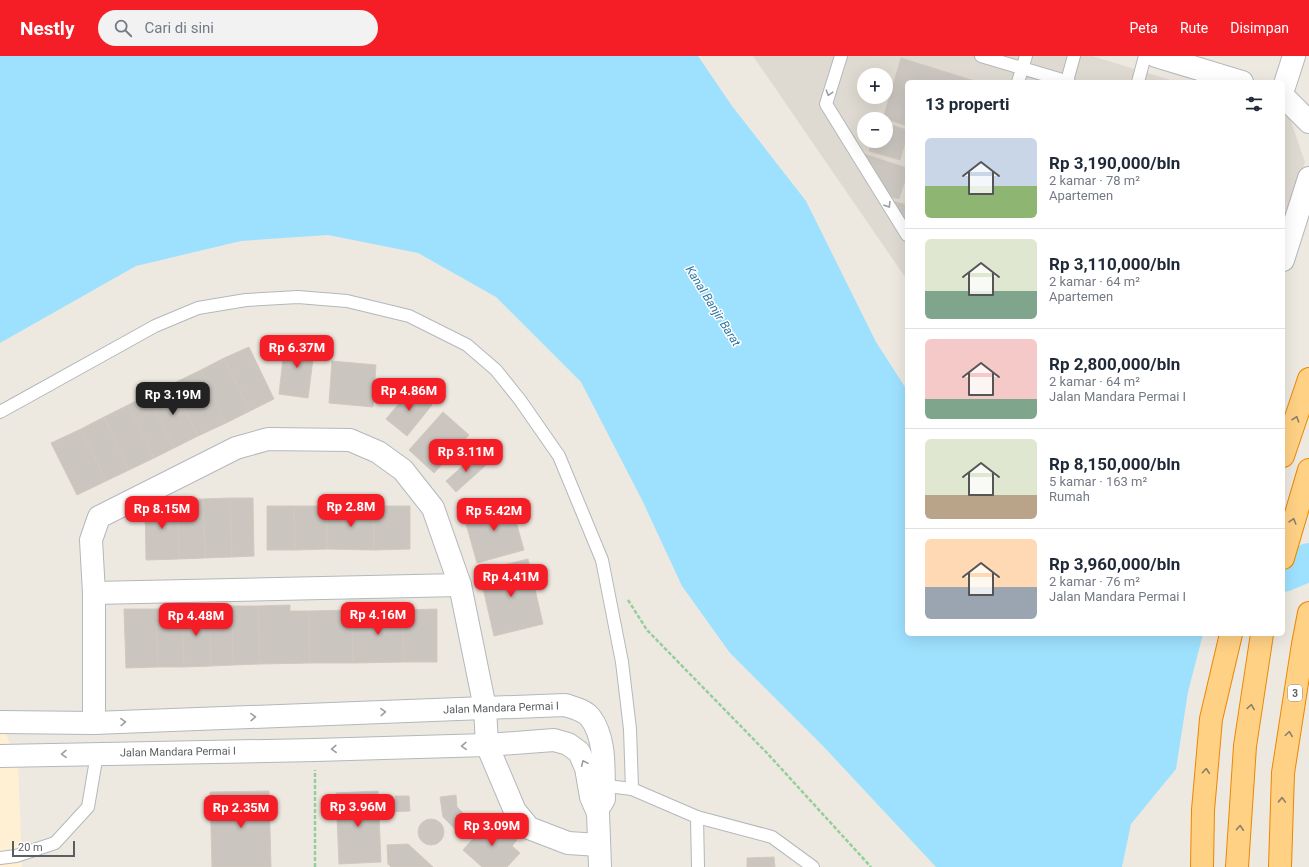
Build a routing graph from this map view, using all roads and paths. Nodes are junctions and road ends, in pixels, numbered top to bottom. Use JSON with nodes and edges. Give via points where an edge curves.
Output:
{"nodes":[{"id":1,"x":841,"y":56,"type":"edge"},
{"id":2,"x":981,"y":56,"type":"edge"},
{"id":3,"x":1026,"y":56,"type":"edge"},
{"id":4,"x":1074,"y":56,"type":"edge"},
{"id":5,"x":1145,"y":56,"type":"edge"},
{"id":6,"x":1156,"y":56,"type":"edge"},
{"id":7,"x":1294,"y":56,"type":"edge"},
{"id":8,"x":1022,"y":68,"type":"junction"},
{"id":9,"x":1019,"y":80,"type":"edge"},
{"id":10,"x":1061,"y":80,"type":"edge"},
{"id":11,"x":1068,"y":80,"type":"edge"},
{"id":12,"x":1139,"y":80,"type":"edge"},
{"id":13,"x":1235,"y":80,"type":"edge"},
{"id":14,"x":1285,"y":84,"type":"edge"},
{"id":15,"x":1285,"y":98,"type":"edge"},
{"id":16,"x":1309,"y":122,"type":"edge"},
{"id":17,"x":1309,"y":178,"type":"edge"},
{"id":18,"x":905,"y":232,"type":"edge"},
{"id":19,"x":1285,"y":254,"type":"edge"},
{"id":20,"x":1309,"y":380,"type":"edge"},
{"id":21,"x":0,"y":412,"type":"edge"},
{"id":22,"x":1285,"y":450,"type":"edge"},
{"id":23,"x":1307,"y":475,"type":"edge"},
{"id":24,"x":1285,"y":551,"type":"edge"},
{"id":25,"x":460,"y":585,"type":"junction"},
{"id":26,"x":94,"y":593,"type":"junction"},
{"id":27,"x":626,"y":598,"type":"dead end"},
{"id":28,"x":1309,"y":613,"type":"edge"},
{"id":29,"x":1231,"y":636,"type":"edge"},
{"id":30,"x":1262,"y":636,"type":"edge"},
{"id":31,"x":485,"y":708,"type":"junction"},
{"id":32,"x":0,"y":722,"type":"edge"},
{"id":33,"x":94,"y":723,"type":"junction"},
{"id":34,"x":487,"y":745,"type":"junction"},
{"id":35,"x":315,"y":750,"type":"junction"},
{"id":36,"x":97,"y":754,"type":"junction"},
{"id":37,"x":0,"y":756,"type":"edge"},
{"id":38,"x":596,"y":785,"type":"junction"},
{"id":39,"x":632,"y":789,"type":"junction"},
{"id":40,"x":697,"y":817,"type":"junction"},
{"id":41,"x":599,"y":845,"type":"junction"},
{"id":42,"x":0,"y":858,"type":"edge"},
{"id":43,"x":315,"y":867,"type":"edge"},
{"id":44,"x":600,"y":867,"type":"edge"},
{"id":45,"x":698,"y":867,"type":"edge"},
{"id":46,"x":813,"y":867,"type":"edge"},
{"id":47,"x":870,"y":867,"type":"edge"},
{"id":48,"x":1202,"y":867,"type":"edge"},
{"id":49,"x":1237,"y":867,"type":"edge"},
{"id":50,"x":1280,"y":867,"type":"edge"}],
"edges":[{"from":1,"to":18,"type":"lane","one_way":true,"via":[[826,104]]},
{"from":2,"to":8,"type":"lane"},
{"from":3,"to":8,"type":"lane"},
{"from":4,"to":11,"type":"lane"},
{"from":5,"to":12,"type":"lane"},
{"from":6,"to":13,"type":"street"},
{"from":7,"to":14,"type":"street"},
{"from":8,"to":9,"type":"lane"},
{"from":8,"to":10,"type":"lane"},
{"from":15,"to":16,"type":"street"},
{"from":17,"to":19,"type":"street"},
{"from":22,"to":20,"type":"highway","one_way":true},
{"from":21,"to":39,"type":"lane","via":[[155,326],[198,308],[246,300],[298,297],[347,301],[409,316],[467,345],[496,370],[559,456],[602,560],[622,662],[630,730]]},
{"from":24,"to":23,"type":"highway","one_way":true},
{"from":25,"to":26,"type":"street"},
{"from":25,"to":26,"type":"street","via":[[433,508],[403,470],[378,452],[350,440],[268,438],[236,448],[99,517],[91,540]]},
{"from":25,"to":31,"type":"street"},
{"from":26,"to":33,"type":"street"},
{"from":27,"to":47,"type":"path","via":[[647,630],[767,753]]},
{"from":50,"to":28,"type":"highway","number":"3","one_way":true,"via":[[1283,773]]},
{"from":48,"to":29,"type":"highway","one_way":true,"via":[[1203,810],[1211,719]]},
{"from":49,"to":30,"type":"highway","one_way":true,"via":[[1245,746]]},
{"from":33,"to":31,"type":"street","name":"Jalan Mandara Permai I","one_way":true},
{"from":31,"to":34,"type":"street"},
{"from":31,"to":38,"type":"street","name":"Jalan Mandara Permai I","via":[[565,705],[578,709],[589,717],[601,741]]},
{"from":32,"to":33,"type":"street","name":"Jalan Mandara Permai I"},
{"from":34,"to":35,"type":"street","name":"Jalan Mandara Permai I","one_way":true},
{"from":38,"to":34,"type":"street","name":"Jalan Mandara Permai I","one_way":true,"via":[[579,752],[568,744],[554,740]]},
{"from":34,"to":41,"type":"street","via":[[515,811],[529,828],[568,843]]},
{"from":35,"to":36,"type":"street","name":"Jalan Mandara Permai I"},
{"from":35,"to":43,"type":"path"},
{"from":36,"to":37,"type":"street","name":"Jalan Mandara Permai I","one_way":true},
{"from":36,"to":42,"type":"lane","via":[[88,807],[55,843],[16,856]]},
{"from":38,"to":39,"type":"lane"},
{"from":38,"to":41,"type":"street","name":"Jalan Mandara Permai I","via":[[591,797],[598,813]]},
{"from":39,"to":40,"type":"lane"},
{"from":40,"to":45,"type":"lane"},
{"from":40,"to":46,"type":"lane","via":[[772,837]]},
{"from":41,"to":44,"type":"street"}]}
